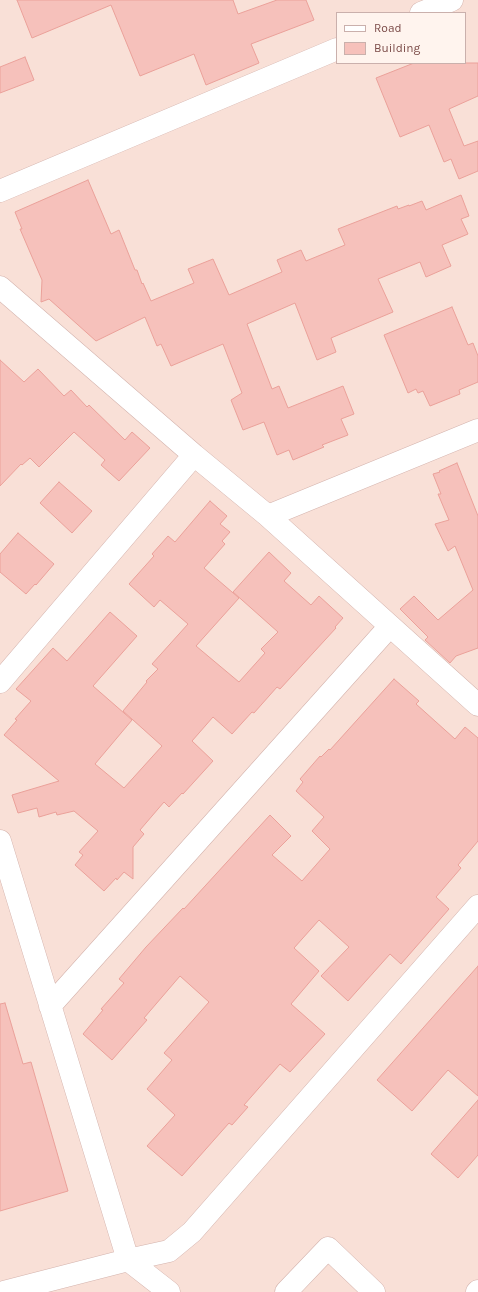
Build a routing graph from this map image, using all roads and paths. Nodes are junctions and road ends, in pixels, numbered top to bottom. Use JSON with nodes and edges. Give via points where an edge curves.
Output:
{"nodes":[{"id":1,"x":452,"y":0,"type":"edge"},
{"id":2,"x":423,"y":12,"type":"edge"},
{"id":3,"x":336,"y":49,"type":"edge"},
{"id":4,"x":0,"y":191,"type":"edge"},
{"id":5,"x":0,"y":287,"type":"edge"},
{"id":6,"x":478,"y":430,"type":"edge"},
{"id":7,"x":194,"y":455,"type":"junction"},
{"id":8,"x":268,"y":516,"type":"junction"},
{"id":9,"x":390,"y":626,"type":"junction"},
{"id":10,"x":0,"y":682,"type":"edge"},
{"id":11,"x":478,"y":705,"type":"edge"},
{"id":12,"x":0,"y":841,"type":"edge"},
{"id":13,"x":478,"y":906,"type":"edge"},
{"id":14,"x":50,"y":1006,"type":"junction"},
{"id":15,"x":128,"y":1260,"type":"junction"},
{"id":16,"x":4,"y":1292,"type":"edge"},
{"id":17,"x":169,"y":1292,"type":"edge"},
{"id":18,"x":286,"y":1292,"type":"edge"},
{"id":19,"x":374,"y":1292,"type":"edge"}],
"edges":[{"from":1,"to":2,"type":"street"},
{"from":3,"to":4,"type":"street"},
{"from":5,"to":7,"type":"street"},
{"from":6,"to":8,"type":"street"},
{"from":7,"to":8,"type":"street"},
{"from":7,"to":10,"type":"street"},
{"from":8,"to":9,"type":"street"},
{"from":9,"to":11,"type":"street"},
{"from":9,"to":14,"type":"street"},
{"from":12,"to":14,"type":"street"},
{"from":13,"to":15,"type":"street","via":[[192,1232],[170,1251]]},
{"from":14,"to":15,"type":"street"},
{"from":15,"to":16,"type":"street"},
{"from":15,"to":17,"type":"street"},
{"from":18,"to":19,"type":"street","via":[[328,1248]]}]}
